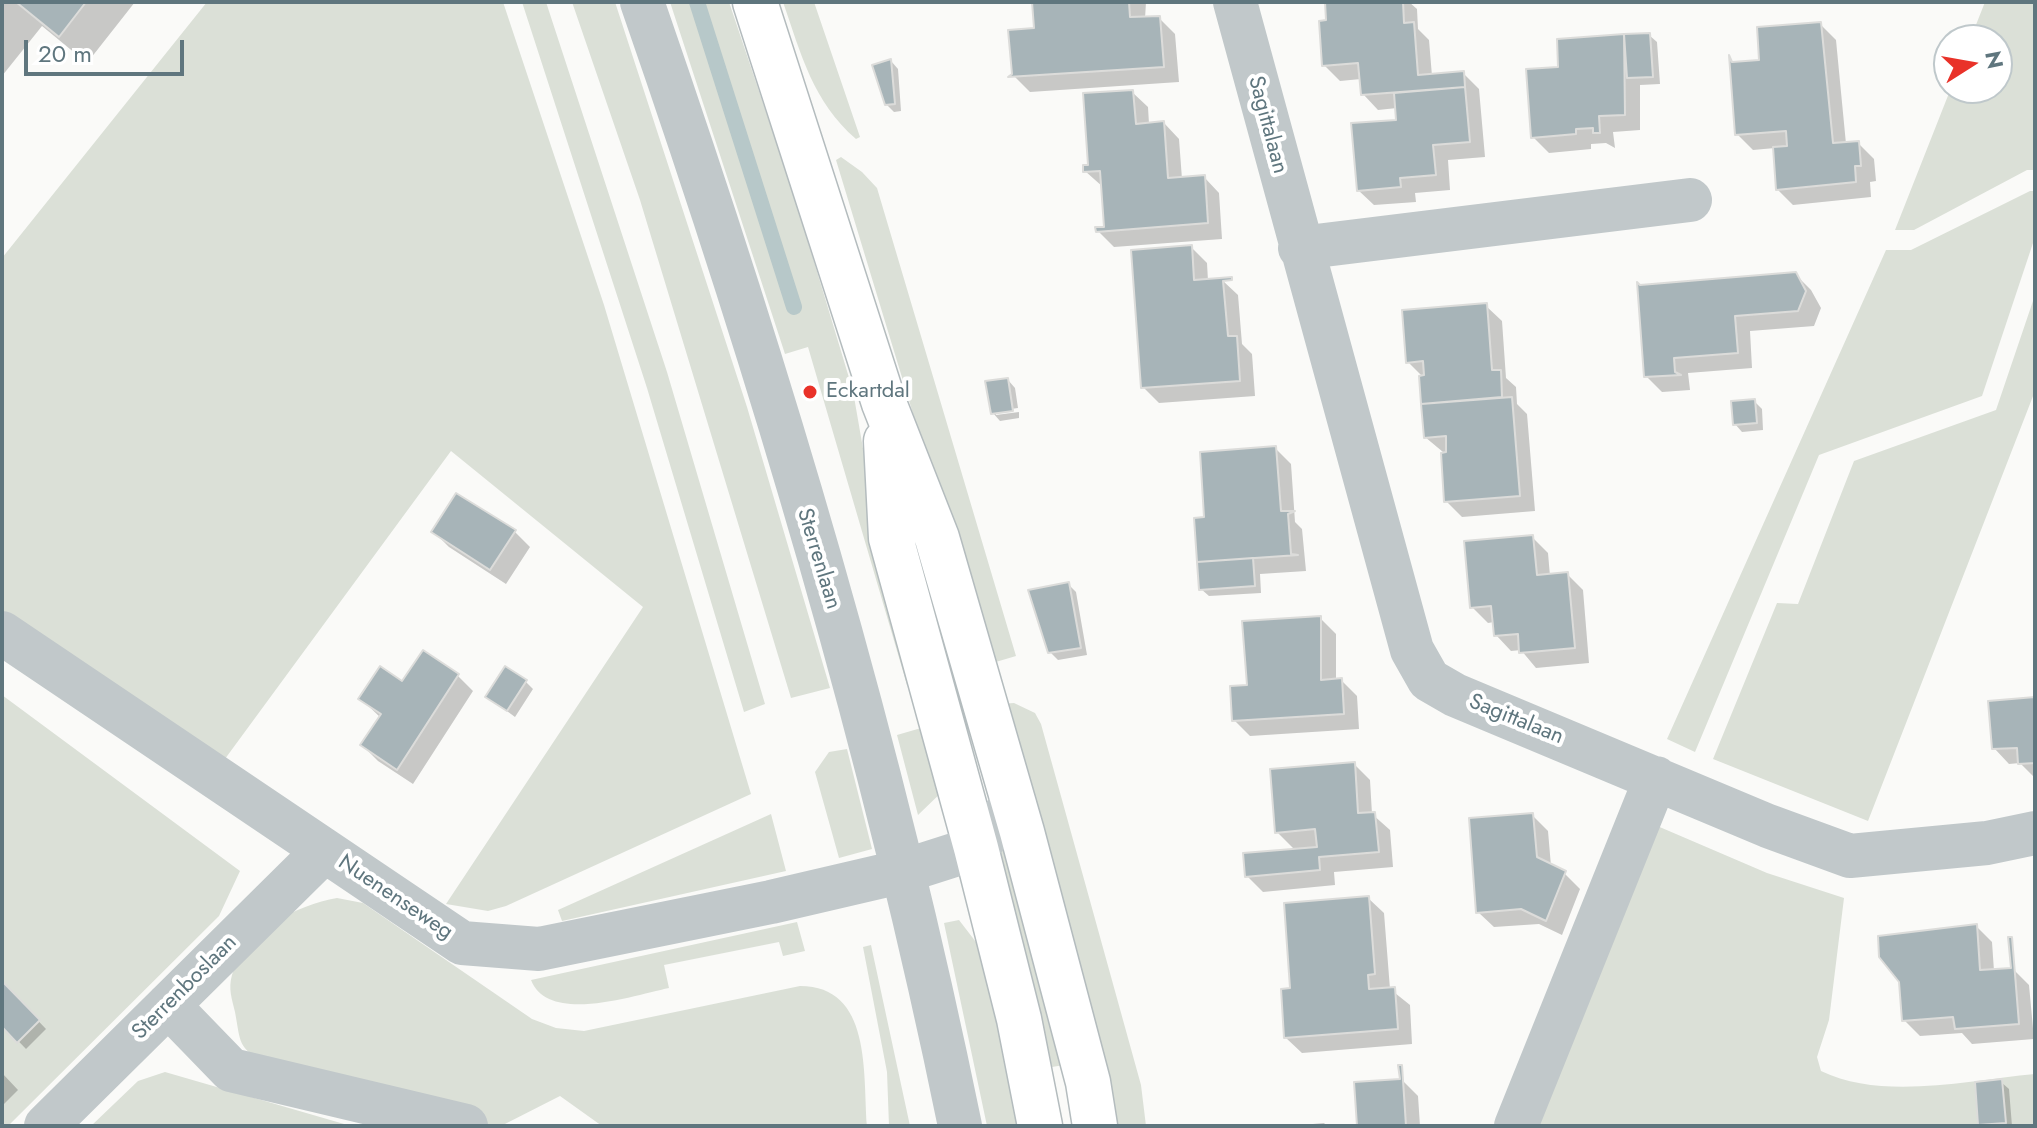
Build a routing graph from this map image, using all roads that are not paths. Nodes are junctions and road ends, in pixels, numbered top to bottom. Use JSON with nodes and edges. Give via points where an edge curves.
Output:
{"nodes":[{"id":1,"x":642,"y":2,"type":"edge"},
{"id":2,"x":755,"y":2,"type":"edge"},
{"id":3,"x":1235,"y":2,"type":"edge"},
{"id":4,"x":1690,"y":200,"type":"dead end"},
{"id":5,"x":1300,"y":248,"type":"junction"},
{"id":6,"x":884,"y":403,"type":"junction"},
{"id":7,"x":2,"y":633,"type":"edge"},
{"id":8,"x":1656,"y":778,"type":"junction"},
{"id":9,"x":1014,"y":804,"type":"junction"},
{"id":10,"x":2035,"y":833,"type":"edge"},
{"id":11,"x":976,"y":848,"type":"junction"},
{"id":12,"x":324,"y":851,"type":"junction"},
{"id":13,"x":904,"y":871,"type":"junction"},
{"id":14,"x":168,"y":1005,"type":"junction"},
{"id":15,"x":46,"y":1126,"type":"edge"},
{"id":16,"x":466,"y":1126,"type":"edge"},
{"id":17,"x":960,"y":1126,"type":"edge"},
{"id":18,"x":1040,"y":1126,"type":"edge"},
{"id":19,"x":1095,"y":1126,"type":"edge"},
{"id":20,"x":1516,"y":1126,"type":"edge"}],
"edges":[{"from":1,"to":13,"type":"street","name":"Sterrenlaan","via":[[795,479],[870,733]]},
{"from":2,"to":6,"type":"main road"},
{"from":3,"to":5,"type":"street","name":"Sagittalaan"},
{"from":4,"to":5,"type":"street"},
{"from":5,"to":8,"type":"street","name":"Sagittalaan","via":[[1412,650],[1429,680]]},
{"from":6,"to":9,"type":"main road","via":[[937,538]]},
{"from":6,"to":11,"type":"main road","via":[[891,538]]},
{"from":7,"to":12,"type":"street","name":"Nuenenseweg"},
{"from":8,"to":10,"type":"street","name":"Sagittalaan","via":[[1850,856],[1987,843]]},
{"from":8,"to":20,"type":"street"},
{"from":9,"to":11,"type":"street"},
{"from":9,"to":19,"type":"main road"},
{"from":11,"to":13,"type":"street","name":"Nuenenseweg"},
{"from":11,"to":18,"type":"main road"},
{"from":12,"to":13,"type":"street","name":"Nuenenseweg","via":[[462,943],[539,949]]},
{"from":12,"to":14,"type":"street","name":"Sterrenboslaan"},
{"from":13,"to":17,"type":"street","name":"Sterrenlaan"},
{"from":14,"to":15,"type":"street","name":"Sterrenboslaan"},
{"from":14,"to":16,"type":"street","via":[[231,1070]]}]}
